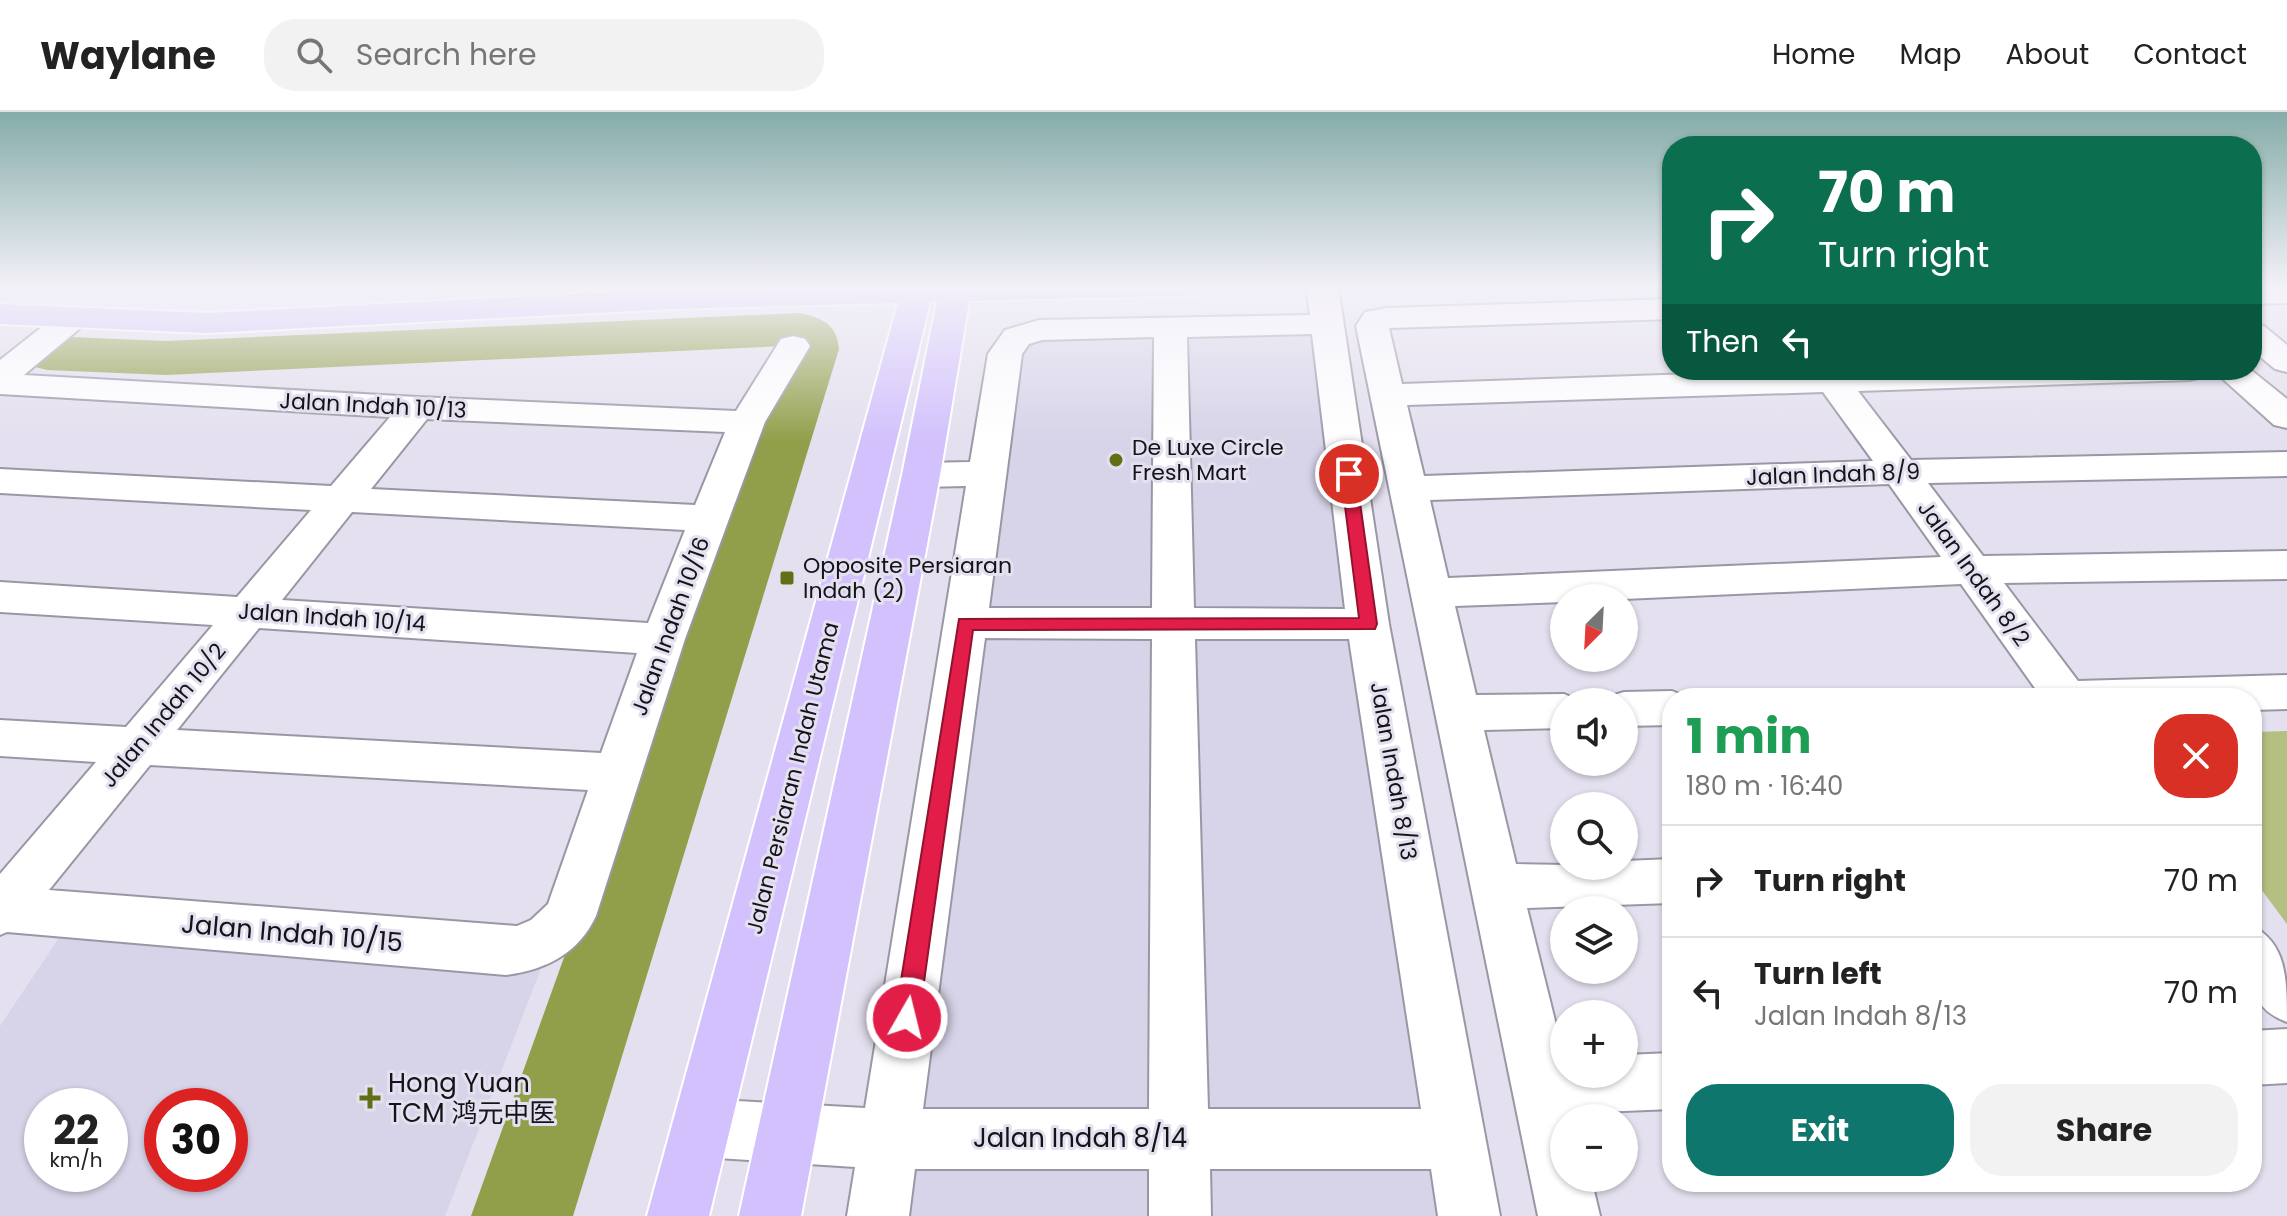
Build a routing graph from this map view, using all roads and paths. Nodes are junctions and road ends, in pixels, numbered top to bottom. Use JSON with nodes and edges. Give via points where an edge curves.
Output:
{"nodes":[{"id":1,"x":49,"y":338,"type":"edge"},
{"id":2,"x":887,"y":338,"type":"edge"},
{"id":3,"x":904,"y":338,"type":"edge"},
{"id":4,"x":947,"y":338,"type":"edge"},
{"id":5,"x":962,"y":338,"type":"edge"},
{"id":6,"x":1017,"y":338,"type":"edge"},
{"id":7,"x":1170,"y":338,"type":"edge"},
{"id":8,"x":1329,"y":338,"type":"edge"},
{"id":9,"x":1375,"y":338,"type":"edge"},
{"id":10,"x":2262,"y":341,"type":"edge"},
{"id":11,"x":793,"y":346,"type":"dead end"},
{"id":12,"x":943,"y":362,"type":"junction"},
{"id":13,"x":2287,"y":362,"type":"edge"},
{"id":14,"x":2262,"y":366,"type":"edge"},
{"id":15,"x":896,"y":368,"type":"junction"},
{"id":16,"x":0,"y":377,"type":"edge"},
{"id":17,"x":1736,"y":380,"type":"edge"},
{"id":18,"x":1832,"y":380,"type":"edge"},
{"id":19,"x":2242,"y":380,"type":"edge"},
{"id":20,"x":0,"y":384,"type":"edge"},
{"id":21,"x":2287,"y":390,"type":"edge"},
{"id":22,"x":1388,"y":395,"type":"junction"},
{"id":23,"x":417,"y":408,"type":"junction"},
{"id":24,"x":2287,"y":417,"type":"edge"},
{"id":25,"x":747,"y":422,"type":"junction"},
{"id":26,"x":2272,"y":463,"type":"edge"},
{"id":27,"x":1900,"y":472,"type":"junction"},
{"id":28,"x":987,"y":474,"type":"junction"},
{"id":29,"x":921,"y":475,"type":"junction"},
{"id":30,"x":0,"y":481,"type":"edge"},
{"id":31,"x":1409,"y":489,"type":"junction"},
{"id":32,"x":340,"y":501,"type":"junction"},
{"id":33,"x":709,"y":519,"type":"junction"},
{"id":34,"x":2287,"y":565,"type":"edge"},
{"id":35,"x":1972,"y":570,"type":"junction"},
{"id":36,"x":1432,"y":593,"type":"junction"},
{"id":37,"x":0,"y":597,"type":"edge"},
{"id":38,"x":249,"y":611,"type":"junction"},
{"id":39,"x":965,"y":623,"type":"junction"},
{"id":40,"x":1173,"y":624,"type":"junction"},
{"id":41,"x":1368,"y":624,"type":"junction"},
{"id":42,"x":663,"y":639,"type":"junction"},
{"id":43,"x":2059,"y":688,"type":"edge"},
{"id":44,"x":2287,"y":692,"type":"edge"},
{"id":45,"x":2262,"y":693,"type":"edge"},
{"id":46,"x":1662,"y":708,"type":"edge"},
{"id":47,"x":1638,"y":709,"type":"edge"},
{"id":48,"x":1550,"y":711,"type":"edge"},
{"id":49,"x":1458,"y":713,"type":"junction"},
{"id":50,"x":0,"y":738,"type":"edge"},
{"id":51,"x":136,"y":748,"type":"junction"},
{"id":52,"x":617,"y":773,"type":"junction"},
{"id":53,"x":1662,"y":881,"type":"edge"},
{"id":54,"x":1497,"y":887,"type":"junction"},
{"id":55,"x":1,"y":910,"type":"edge"},
{"id":56,"x":570,"y":916,"type":"joint"},
{"id":57,"x":2262,"y":963,"type":"edge"},
{"id":58,"x":2287,"y":997,"type":"edge"},
{"id":59,"x":2287,"y":1056,"type":"edge"},
{"id":60,"x":2262,"y":1057,"type":"edge"},
{"id":61,"x":1662,"y":1081,"type":"edge"},
{"id":62,"x":1541,"y":1086,"type":"junction"},
{"id":63,"x":702,"y":1128,"type":"junction"},
{"id":64,"x":787,"y":1135,"type":"junction"},
{"id":65,"x":1179,"y":1138,"type":"junction"},
{"id":66,"x":889,"y":1139,"type":"junction"},
{"id":67,"x":1458,"y":1139,"type":"junction"},
{"id":68,"x":678,"y":1216,"type":"edge"},
{"id":69,"x":770,"y":1216,"type":"edge"},
{"id":70,"x":878,"y":1216,"type":"edge"},
{"id":71,"x":1180,"y":1216,"type":"edge"},
{"id":72,"x":1469,"y":1216,"type":"edge"},
{"id":73,"x":1569,"y":1216,"type":"edge"}],
"edges":[{"from":1,"to":16,"type":"street"},
{"from":2,"to":15,"type":"main road"},
{"from":3,"to":15,"type":"main road","name":"Jalan Persiaran Indah Utama"},
{"from":4,"to":12,"type":"main road"},
{"from":5,"to":12,"type":"main road"},
{"from":6,"to":28,"type":"street","via":[[1005,354]]},
{"from":7,"to":40,"type":"street"},
{"from":8,"to":41,"type":"street","name":"Jalan Indah 8/13"},
{"from":9,"to":22,"type":"street"},
{"from":10,"to":13,"type":"street"},
{"from":11,"to":25,"type":"street","name":"Jalan Indah 10/16"},
{"from":12,"to":29,"type":"main road"},
{"from":14,"to":21,"type":"street"},
{"from":15,"to":63,"type":"main road","name":"Jalan Persiaran Indah Utama"},
{"from":17,"to":22,"type":"street"},
{"from":18,"to":27,"type":"street","name":"Jalan Indah 8/2"},
{"from":19,"to":24,"type":"street"},
{"from":20,"to":23,"type":"street","name":"Jalan Indah 10/13"},
{"from":22,"to":31,"type":"street"},
{"from":23,"to":25,"type":"street","name":"Jalan Indah 10/13"},
{"from":23,"to":32,"type":"street","name":"Jalan Indah 10/2"},
{"from":25,"to":33,"type":"street","name":"Jalan Indah 10/16"},
{"from":26,"to":27,"type":"street","name":"Jalan Indah 8/9"},
{"from":27,"to":31,"type":"street","name":"Jalan Indah 8/9"},
{"from":27,"to":35,"type":"street","name":"Jalan Indah 8/2"},
{"from":28,"to":29,"type":"street"},
{"from":28,"to":39,"type":"street"},
{"from":29,"to":64,"type":"main road"},
{"from":30,"to":32,"type":"street"},
{"from":31,"to":36,"type":"street"},
{"from":32,"to":33,"type":"street"},
{"from":32,"to":38,"type":"street","name":"Jalan Indah 10/2"},
{"from":33,"to":42,"type":"street","name":"Jalan Indah 10/16"},
{"from":34,"to":35,"type":"street"},
{"from":35,"to":36,"type":"street"},
{"from":35,"to":43,"type":"street","name":"Jalan Indah 8/2"},
{"from":36,"to":49,"type":"street"},
{"from":37,"to":38,"type":"street","name":"Jalan Indah 10/14"},
{"from":38,"to":42,"type":"street","name":"Jalan Indah 10/14"},
{"from":38,"to":51,"type":"street","name":"Jalan Indah 10/2"},
{"from":39,"to":40,"type":"street"},
{"from":39,"to":66,"type":"street"},
{"from":40,"to":41,"type":"street"},
{"from":40,"to":65,"type":"street"},
{"from":41,"to":67,"type":"street","name":"Jalan Indah 8/13"},
{"from":42,"to":52,"type":"street","name":"Jalan Indah 10/16"},
{"from":44,"to":45,"type":"street"},
{"from":46,"to":47,"type":"street"},
{"from":48,"to":49,"type":"street"},
{"from":49,"to":54,"type":"street"},
{"from":50,"to":51,"type":"street"},
{"from":51,"to":52,"type":"street"},
{"from":51,"to":55,"type":"street","name":"Jalan Indah 10/2"},
{"from":52,"to":56,"type":"street","name":"Jalan Indah 10/16"},
{"from":53,"to":54,"type":"street"},
{"from":54,"to":62,"type":"street"},
{"from":55,"to":56,"type":"street","name":"Jalan Indah 10/15","via":[[506,951],[528,950],[554,936]]},
{"from":57,"to":58,"type":"street"},
{"from":59,"to":60,"type":"street"},
{"from":61,"to":62,"type":"street"},
{"from":62,"to":73,"type":"street"},
{"from":63,"to":64,"type":"street","name":"Jalan Indah 8/14"},
{"from":63,"to":68,"type":"main road","name":"Jalan Persiaran Indah Utama"},
{"from":64,"to":66,"type":"street","name":"Jalan Indah 8/14"},
{"from":64,"to":69,"type":"main road"},
{"from":65,"to":66,"type":"street","name":"Jalan Indah 8/14"},
{"from":65,"to":67,"type":"street","name":"Jalan Indah 8/14"},
{"from":65,"to":71,"type":"street"},
{"from":66,"to":70,"type":"street"},
{"from":67,"to":72,"type":"street","name":"Jalan Indah 8/13"}]}
